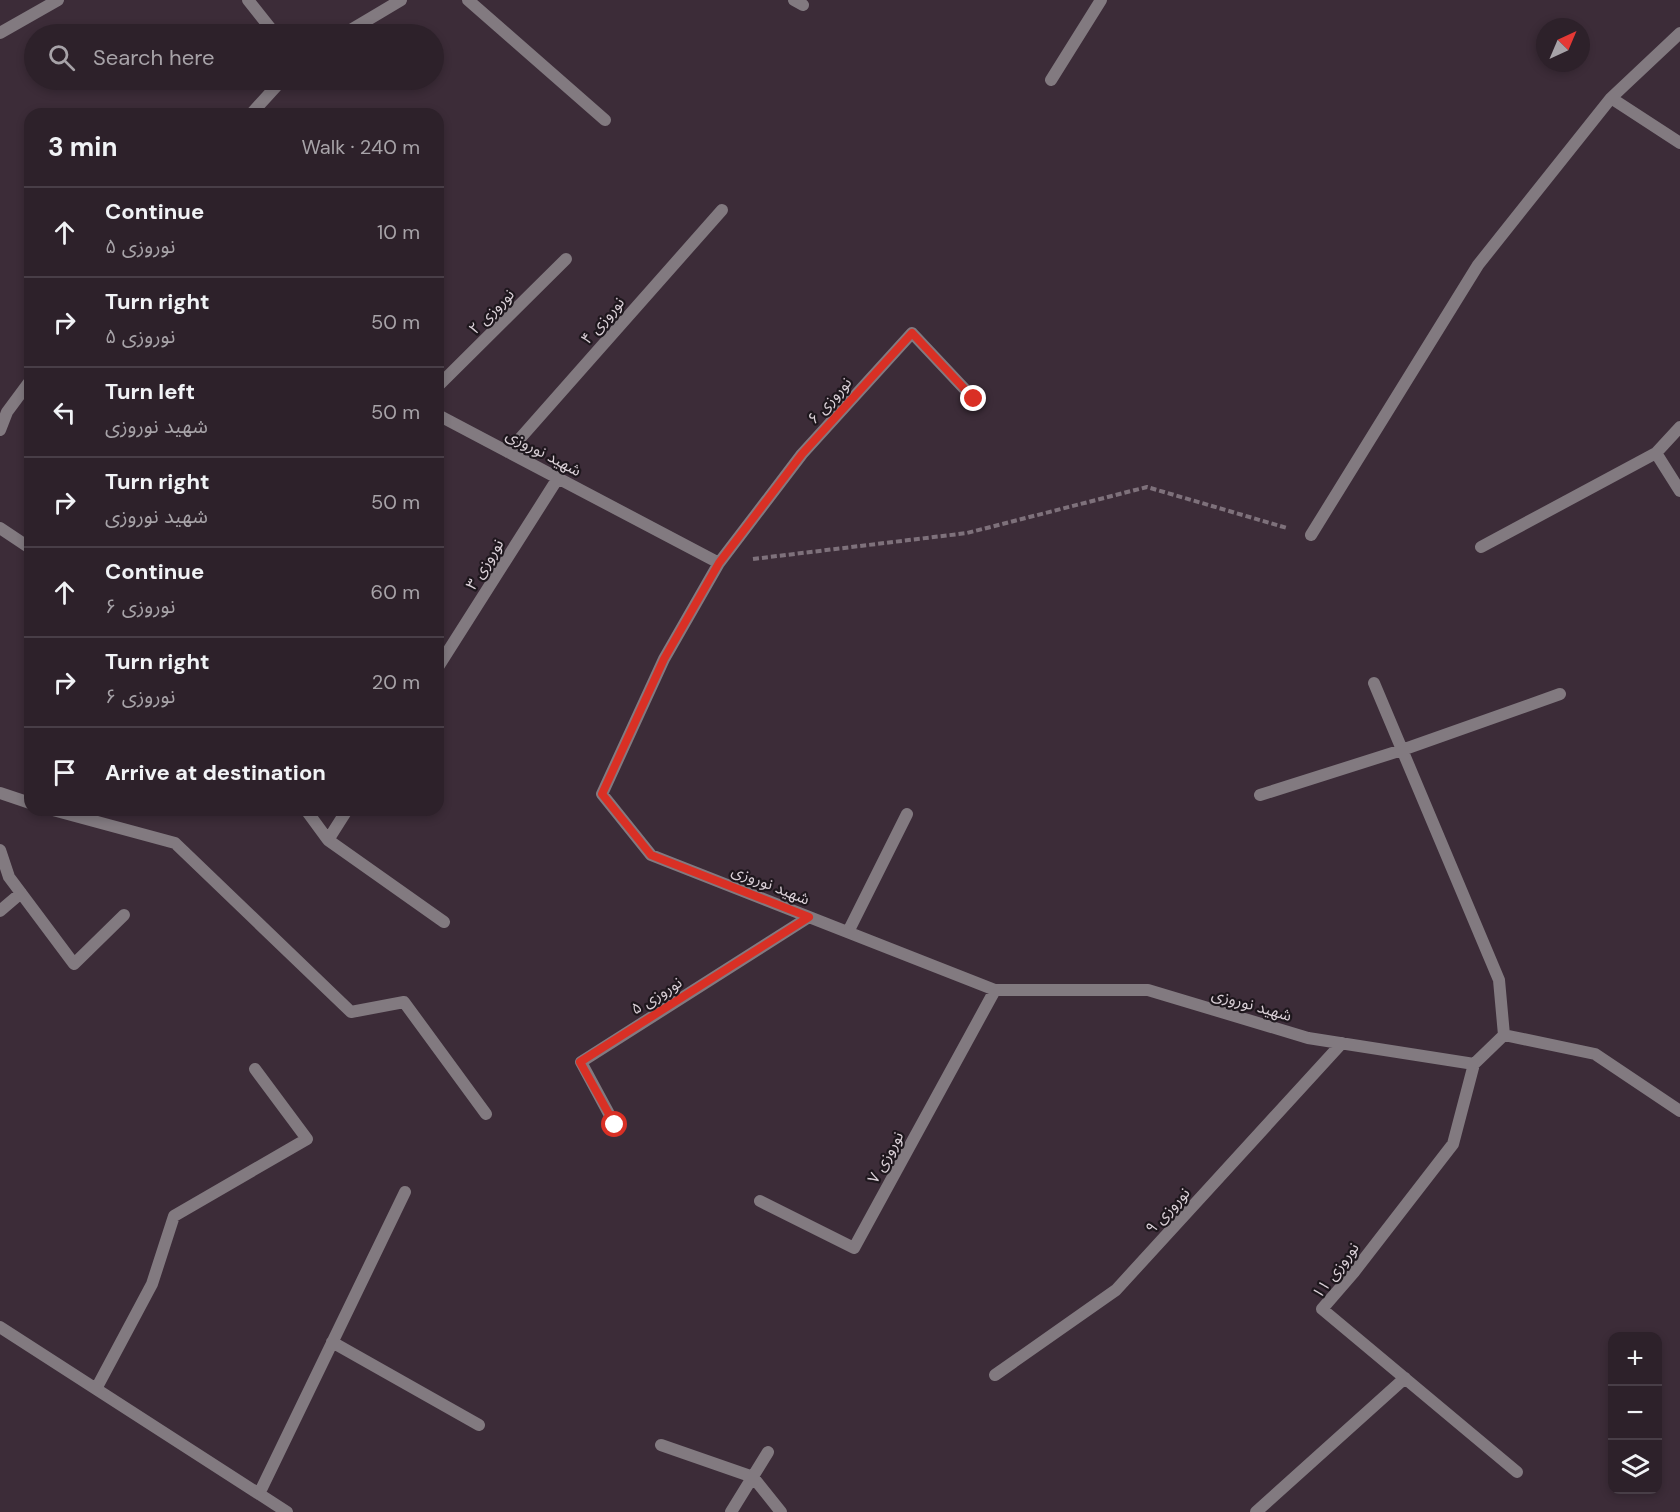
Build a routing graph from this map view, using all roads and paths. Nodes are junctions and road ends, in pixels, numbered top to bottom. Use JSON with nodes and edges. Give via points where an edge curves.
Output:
{"nodes":[{"id":1,"x":58,"y":0,"type":"edge"},
{"id":2,"x":248,"y":0,"type":"edge"},
{"id":3,"x":401,"y":0,"type":"edge"},
{"id":4,"x":468,"y":0,"type":"edge"},
{"id":5,"x":1101,"y":0,"type":"edge"},
{"id":6,"x":267,"y":24,"type":"edge"},
{"id":7,"x":361,"y":24,"type":"edge"},
{"id":8,"x":0,"y":33,"type":"edge"},
{"id":9,"x":1680,"y":33,"type":"edge"},
{"id":10,"x":1051,"y":80,"type":"dead end"},
{"id":11,"x":273,"y":90,"type":"edge"},
{"id":12,"x":1611,"y":98,"type":"junction"},
{"id":13,"x":256,"y":108,"type":"edge"},
{"id":14,"x":605,"y":120,"type":"dead end"},
{"id":15,"x":1680,"y":143,"type":"edge"},
{"id":16,"x":722,"y":210,"type":"dead end"},
{"id":17,"x":567,"y":259,"type":"dead end"},
{"id":18,"x":444,"y":380,"type":"edge"},
{"id":19,"x":24,"y":389,"type":"edge"},
{"id":20,"x":974,"y":399,"type":"dead end"},
{"id":21,"x":444,"y":418,"type":"edge"},
{"id":22,"x":1680,"y":427,"type":"edge"},
{"id":23,"x":0,"y":430,"type":"edge"},
{"id":24,"x":508,"y":452,"type":"junction"},
{"id":25,"x":1656,"y":453,"type":"junction"},
{"id":26,"x":558,"y":478,"type":"junction"},
{"id":27,"x":1680,"y":490,"type":"edge"},
{"id":28,"x":0,"y":528,"type":"edge"},
{"id":29,"x":1311,"y":535,"type":"joint"},
{"id":30,"x":24,"y":544,"type":"edge"},
{"id":31,"x":1481,"y":547,"type":"dead end"},
{"id":32,"x":719,"y":563,"type":"junction"},
{"id":33,"x":444,"y":658,"type":"edge"},
{"id":34,"x":1374,"y":683,"type":"dead end"},
{"id":35,"x":1560,"y":694,"type":"dead end"},
{"id":36,"x":1402,"y":750,"type":"junction"},
{"id":37,"x":0,"y":793,"type":"edge"},
{"id":38,"x":1260,"y":795,"type":"dead end"},
{"id":39,"x":24,"y":800,"type":"edge"},
{"id":40,"x":907,"y":814,"type":"dead end"},
{"id":41,"x":75,"y":816,"type":"edge"},
{"id":42,"x":310,"y":816,"type":"edge"},
{"id":43,"x":343,"y":816,"type":"edge"},
{"id":44,"x":328,"y":840,"type":"junction"},
{"id":45,"x":0,"y":850,"type":"edge"},
{"id":46,"x":21,"y":893,"type":"junction"},
{"id":47,"x":0,"y":911,"type":"edge"},
{"id":48,"x":124,"y":915,"type":"dead end"},
{"id":49,"x":809,"y":917,"type":"junction"},
{"id":50,"x":444,"y":922,"type":"dead end"},
{"id":51,"x":848,"y":932,"type":"junction"},
{"id":52,"x":995,"y":990,"type":"junction"},
{"id":53,"x":1504,"y":1035,"type":"junction"},
{"id":54,"x":1342,"y":1043,"type":"junction"},
{"id":55,"x":1474,"y":1064,"type":"junction"},
{"id":56,"x":255,"y":1069,"type":"dead end"},
{"id":57,"x":1680,"y":1111,"type":"edge"},
{"id":58,"x":486,"y":1114,"type":"dead end"},
{"id":59,"x":615,"y":1125,"type":"dead end"},
{"id":60,"x":405,"y":1192,"type":"dead end"},
{"id":61,"x":760,"y":1201,"type":"dead end"},
{"id":62,"x":0,"y":1327,"type":"edge"},
{"id":63,"x":332,"y":1342,"type":"junction"},
{"id":64,"x":995,"y":1375,"type":"dead end"},
{"id":65,"x":1405,"y":1378,"type":"junction"},
{"id":66,"x":96,"y":1389,"type":"junction"},
{"id":67,"x":479,"y":1425,"type":"dead end"},
{"id":68,"x":661,"y":1445,"type":"dead end"},
{"id":69,"x":768,"y":1452,"type":"dead end"},
{"id":70,"x":1517,"y":1472,"type":"dead end"},
{"id":71,"x":753,"y":1477,"type":"junction"},
{"id":72,"x":259,"y":1494,"type":"junction"},
{"id":73,"x":287,"y":1512,"type":"edge"},
{"id":74,"x":731,"y":1512,"type":"edge"},
{"id":75,"x":781,"y":1512,"type":"edge"},
{"id":76,"x":1256,"y":1512,"type":"edge"}],
"edges":[{"from":1,"to":8,"type":"street"},
{"from":2,"to":6,"type":"street"},
{"from":3,"to":7,"type":"street"},
{"from":4,"to":14,"type":"street"},
{"from":5,"to":10,"type":"street"},
{"from":9,"to":12,"type":"street"},
{"from":11,"to":13,"type":"street"},
{"from":12,"to":15,"type":"street"},
{"from":12,"to":29,"type":"street","via":[[1478,265]]},
{"from":16,"to":24,"type":"street","name":"نوروزی ۴"},
{"from":17,"to":18,"type":"street","name":"نوروزی ۲"},
{"from":19,"to":23,"type":"street","via":[[7,412]]},
{"from":20,"to":32,"type":"street","name":"نوروزی ۶","via":[[912,333],[802,454]]},
{"from":21,"to":24,"type":"street","name":"شهید نوروزی"},
{"from":22,"to":25,"type":"street"},
{"from":24,"to":26,"type":"street","name":"شهید نوروزی"},
{"from":25,"to":27,"type":"street"},
{"from":25,"to":31,"type":"street"},
{"from":26,"to":32,"type":"street","name":"شهید نوروزی"},
{"from":26,"to":33,"type":"street","name":"نوروزی ۳"},
{"from":28,"to":30,"type":"street"},
{"from":29,"to":32,"type":"path","via":[[1147,487],[967,533]]},
{"from":32,"to":49,"type":"street","name":"شهید نوروزی","via":[[664,659],[602,794],[651,855]]},
{"from":34,"to":36,"type":"street"},
{"from":35,"to":36,"type":"street"},
{"from":36,"to":38,"type":"street"},
{"from":36,"to":53,"type":"street","via":[[1499,980]]},
{"from":37,"to":39,"type":"street"},
{"from":40,"to":51,"type":"street"},
{"from":41,"to":58,"type":"street","via":[[175,843],[351,1012],[404,1002]]},
{"from":42,"to":44,"type":"street"},
{"from":43,"to":44,"type":"street"},
{"from":44,"to":50,"type":"street"},
{"from":45,"to":46,"type":"street","via":[[9,877]]},
{"from":46,"to":47,"type":"street"},
{"from":46,"to":48,"type":"street","via":[[74,964]]},
{"from":49,"to":51,"type":"street","name":"شهید نوروزی"},
{"from":49,"to":59,"type":"street","name":"نوروزی ۵","via":[[580,1062]]},
{"from":51,"to":52,"type":"street","name":"شهید نوروزی"},
{"from":52,"to":54,"type":"street","name":"شهید نوروزی","via":[[1148,990],[1308,1038]]},
{"from":52,"to":61,"type":"street","name":"نوروزی ۷","via":[[854,1248]]},
{"from":53,"to":55,"type":"street"},
{"from":53,"to":57,"type":"street","via":[[1595,1054]]},
{"from":54,"to":55,"type":"street","name":"شهید نوروزی"},
{"from":54,"to":64,"type":"street","name":"نوروزی ۹","via":[[1116,1290]]},
{"from":55,"to":65,"type":"street","name":"نوروزی ۱۱","via":[[1453,1144],[1322,1309]]},
{"from":56,"to":66,"type":"street","via":[[308,1139],[174,1216],[152,1284]]},
{"from":60,"to":63,"type":"street"},
{"from":62,"to":66,"type":"street"},
{"from":63,"to":67,"type":"street"},
{"from":63,"to":72,"type":"street"},
{"from":65,"to":70,"type":"street","name":"نوروزی ۱۱"},
{"from":65,"to":76,"type":"street"},
{"from":66,"to":72,"type":"street"},
{"from":68,"to":71,"type":"street"},
{"from":69,"to":71,"type":"street"},
{"from":71,"to":74,"type":"street"},
{"from":71,"to":75,"type":"street"},
{"from":72,"to":73,"type":"street"}]}
